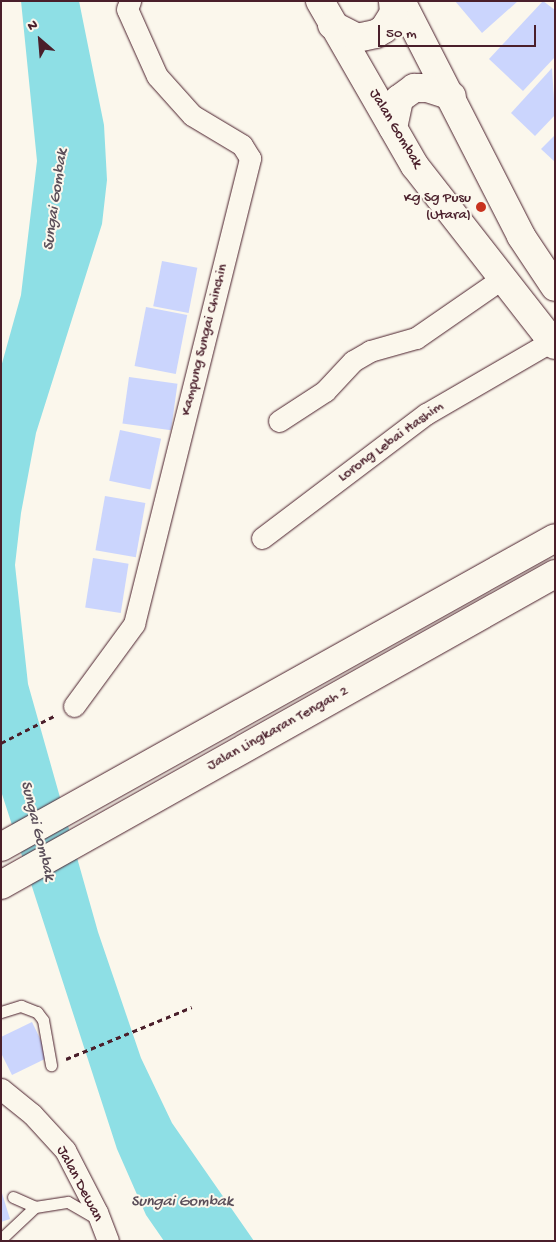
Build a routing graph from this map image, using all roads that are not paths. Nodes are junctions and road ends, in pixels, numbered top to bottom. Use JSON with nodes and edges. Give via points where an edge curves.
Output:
{"nodes":[{"id":1,"x":130,"y":1,"type":"edge"},
{"id":2,"x":320,"y":1,"type":"edge"},
{"id":3,"x":393,"y":1,"type":"edge"},
{"id":4,"x":401,"y":1,"type":"edge"},
{"id":5,"x":332,"y":25,"type":"junction"},
{"id":6,"x":452,"y":96,"type":"junction"},
{"id":7,"x":393,"y":128,"type":"junction"},
{"id":8,"x":504,"y":277,"type":"junction"},
{"id":9,"x":555,"y":287,"type":"edge"},
{"id":10,"x":553,"y":343,"type":"edge"},
{"id":11,"x":279,"y":421,"type":"dead end"},
{"id":12,"x":262,"y":538,"type":"dead end"},
{"id":13,"x":555,"y":538,"type":"edge"},
{"id":14,"x":555,"y":574,"type":"edge"},
{"id":15,"x":74,"y":706,"type":"road end"},
{"id":16,"x":1,"y":847,"type":"edge"},
{"id":17,"x":1,"y":885,"type":"edge"},
{"id":18,"x":1,"y":1012,"type":"edge"},
{"id":19,"x":51,"y":1065,"type":"road end"},
{"id":20,"x":1,"y":1089,"type":"edge"},
{"id":21,"x":13,"y":1197,"type":"dead end"},
{"id":22,"x":35,"y":1207,"type":"junction"},
{"id":23,"x":98,"y":1219,"type":"junction"},
{"id":24,"x":1,"y":1239,"type":"edge"},
{"id":25,"x":108,"y":1241,"type":"edge"}],
"edges":[{"from":1,"to":15,"type":"street","name":"Kampung Sungai Chinchin","via":[[127,9],[157,76],[192,115],[242,145],[250,158],[134,624]]},
{"from":2,"to":5,"type":"main road","name":"Jalan Gombak"},
{"from":3,"to":5,"type":"main road","via":[[394,13],[384,29],[376,34],[348,36]]},
{"from":4,"to":6,"type":"main road"},
{"from":5,"to":7,"type":"main road","name":"Jalan Gombak"},
{"from":6,"to":7,"type":"main road","via":[[427,88],[414,88],[399,99]]},
{"from":6,"to":9,"type":"main road","via":[[520,236]]},
{"from":7,"to":8,"type":"main road","name":"Jalan Gombak","via":[[415,166]]},
{"from":8,"to":10,"type":"main road","name":"Jalan Gombak"},
{"from":8,"to":11,"type":"street","via":[[416,338],[370,351],[353,361],[325,391]]},
{"from":10,"to":12,"type":"street","name":"Lorong Lebai Hashim","via":[[426,414]]},
{"from":13,"to":16,"type":"main road","name":"Jalan Lingkaran Tengah 2"},
{"from":14,"to":17,"type":"main road","name":"Jalan Lingkaran Tengah 2"},
{"from":18,"to":19,"type":"lane","via":[[21,1006],[37,1012],[43,1020]]},
{"from":20,"to":23,"type":"street","name":"Jalan Dewan","via":[[32,1114],[65,1150]]},
{"from":21,"to":22,"type":"lane"},
{"from":22,"to":23,"type":"lane","via":[[68,1202]]},
{"from":22,"to":24,"type":"lane"},
{"from":23,"to":25,"type":"street","name":"Jalan Dewan"}]}
